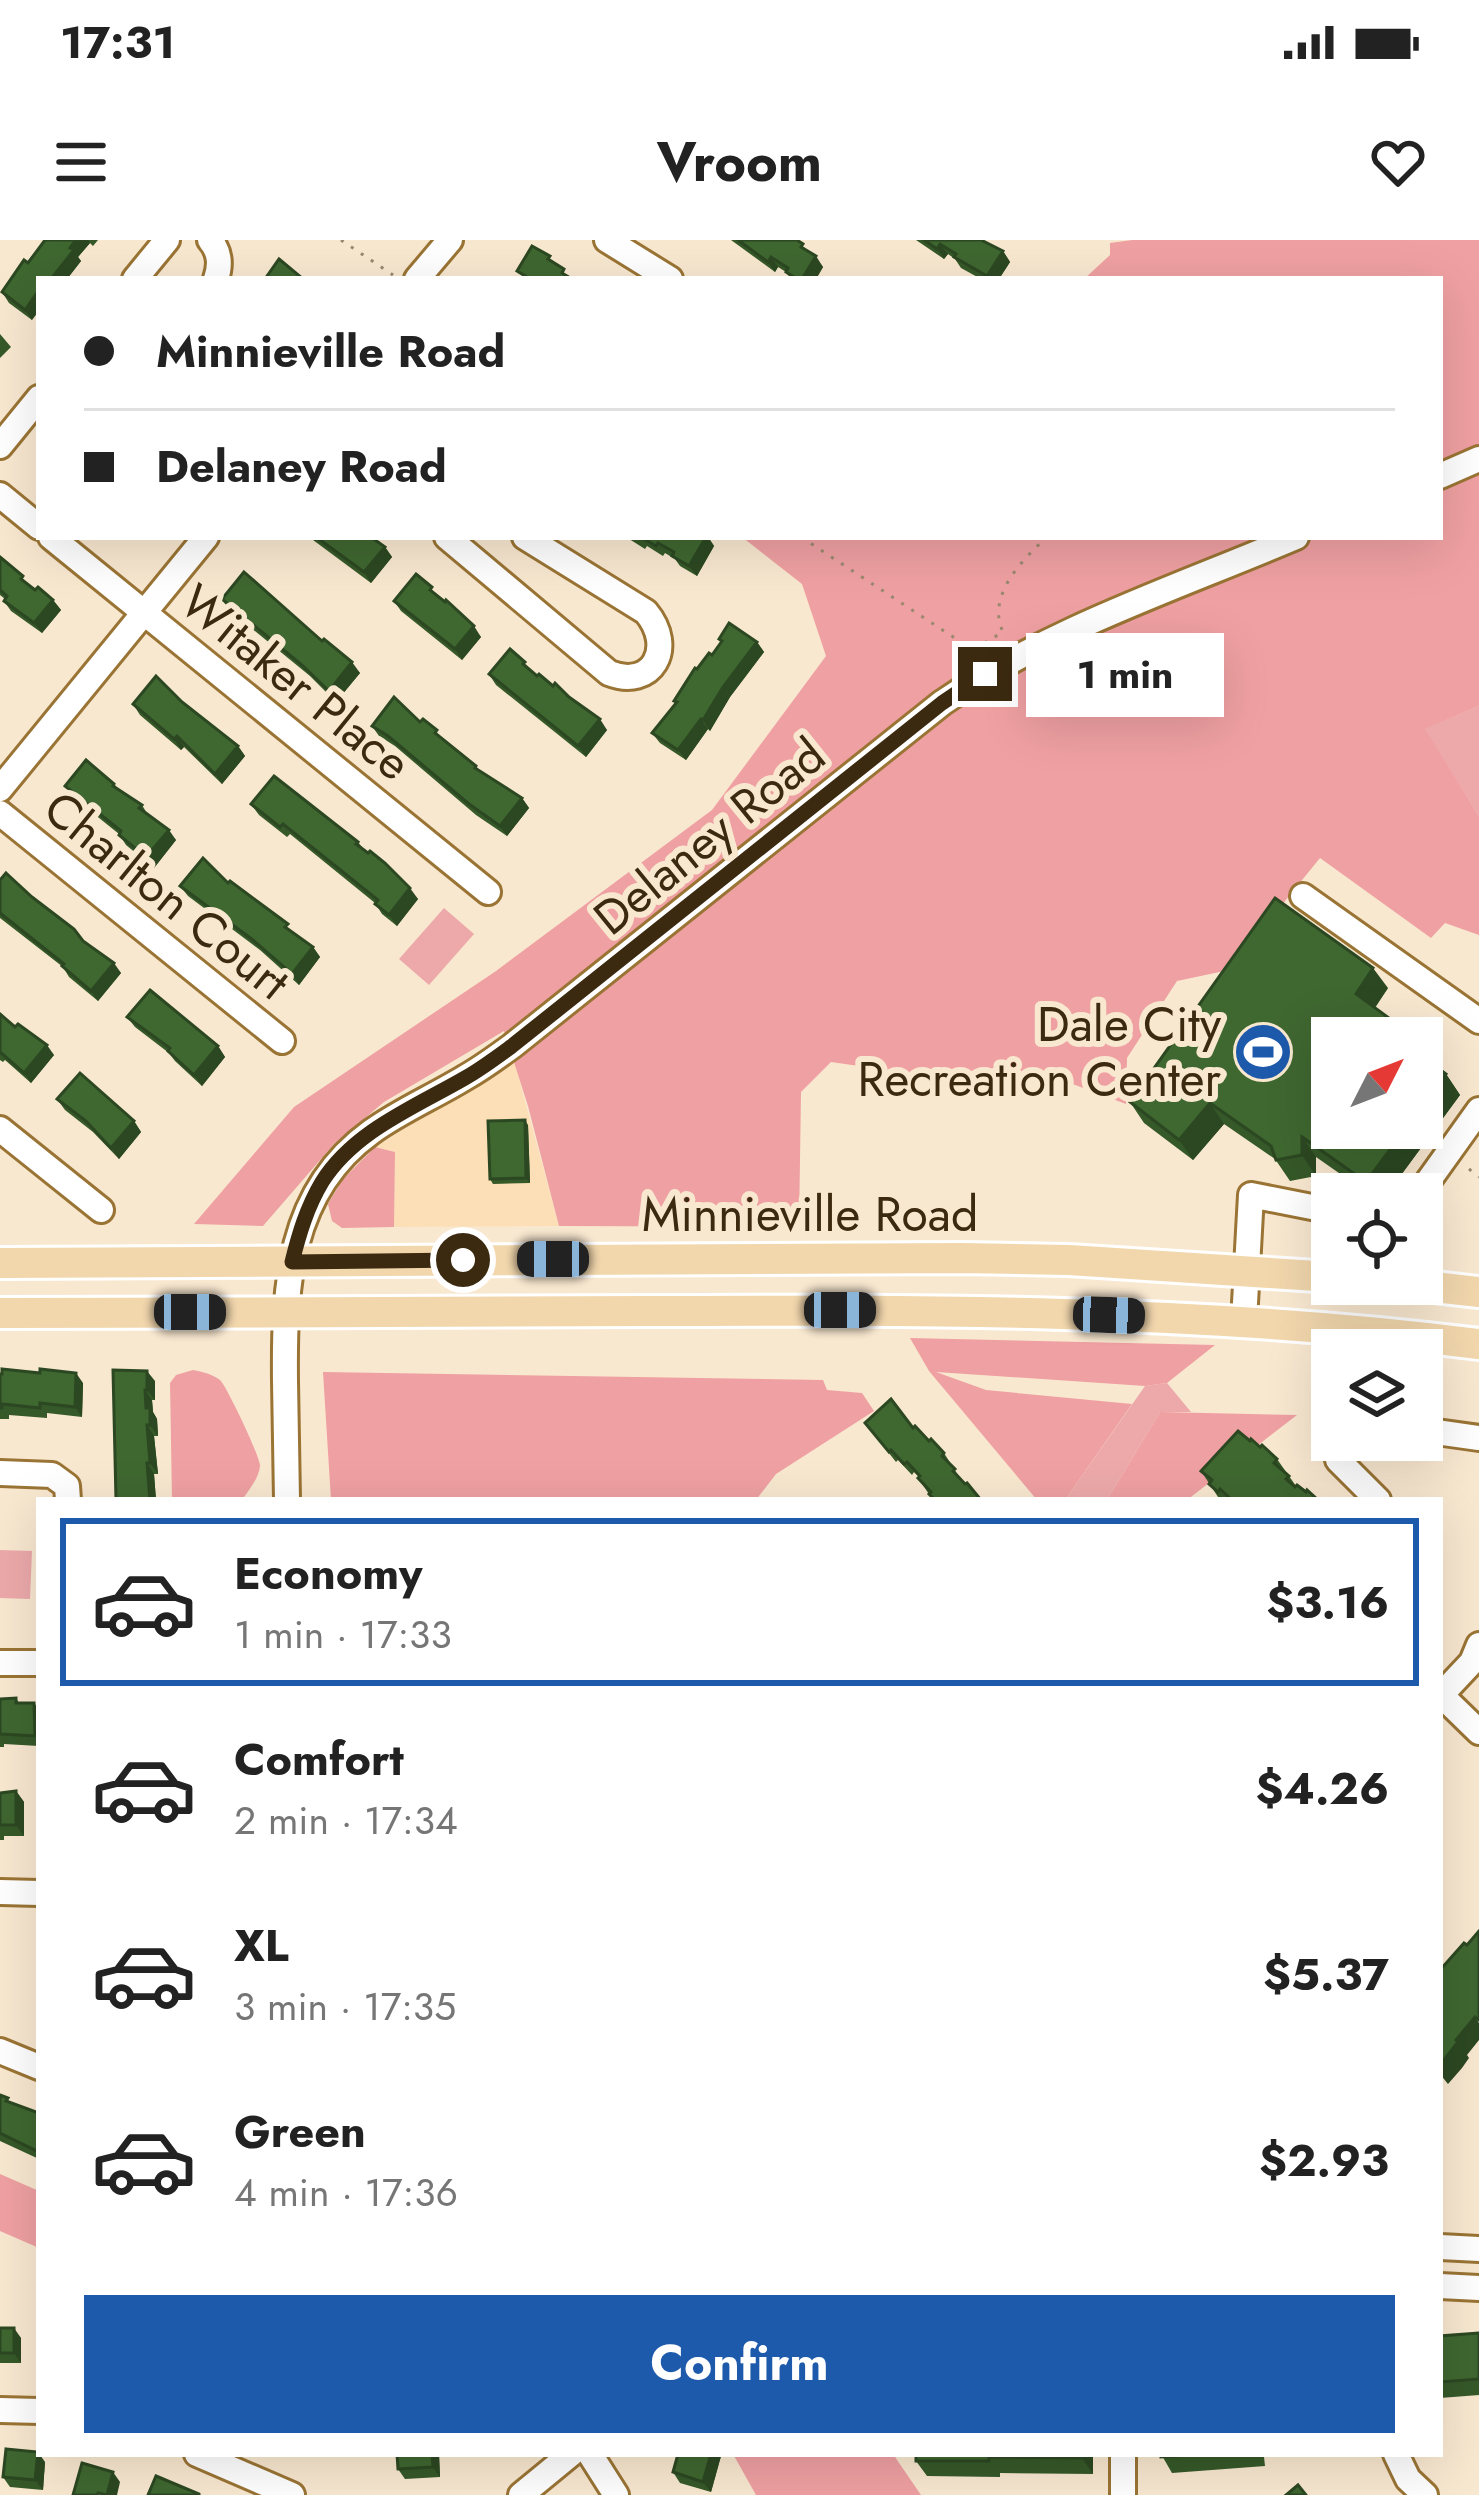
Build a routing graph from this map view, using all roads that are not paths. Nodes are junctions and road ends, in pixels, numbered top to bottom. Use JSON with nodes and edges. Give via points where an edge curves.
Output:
{"nodes":[{"id":1,"x":167,"y":240,"type":"edge"},
{"id":2,"x":210,"y":240,"type":"edge"},
{"id":3,"x":451,"y":240,"type":"edge"},
{"id":4,"x":607,"y":240,"type":"edge"},
{"id":5,"x":137,"y":276,"type":"edge"},
{"id":6,"x":216,"y":276,"type":"edge"},
{"id":7,"x":420,"y":276,"type":"edge"},
{"id":8,"x":665,"y":276,"type":"edge"},
{"id":9,"x":36,"y":402,"type":"edge"},
{"id":10,"x":0,"y":446,"type":"edge"},
{"id":11,"x":1479,"y":459,"type":"edge"},
{"id":12,"x":1443,"y":475,"type":"edge"},
{"id":13,"x":0,"y":496,"type":"edge"},
{"id":14,"x":34,"y":512,"type":"edge"},
{"id":15,"x":55,"y":540,"type":"edge"},
{"id":16,"x":204,"y":540,"type":"edge"},
{"id":17,"x":451,"y":540,"type":"edge"},
{"id":18,"x":530,"y":540,"type":"edge"},
{"id":19,"x":1288,"y":540,"type":"edge"},
{"id":20,"x":144,"y":613,"type":"junction"},
{"id":21,"x":0,"y":789,"type":"edge"},
{"id":22,"x":0,"y":813,"type":"edge"},
{"id":23,"x":488,"y":892,"type":"dead end"},
{"id":24,"x":1303,"y":896,"type":"dead end"},
{"id":25,"x":1479,"y":1021,"type":"edge"},
{"id":26,"x":281,"y":1041,"type":"dead end"},
{"id":27,"x":1479,"y":1110,"type":"edge"},
{"id":28,"x":0,"y":1129,"type":"edge"},
{"id":29,"x":1434,"y":1173,"type":"edge"},
{"id":30,"x":1311,"y":1207,"type":"edge"},
{"id":31,"x":101,"y":1210,"type":"dead end"},
{"id":32,"x":292,"y":1262,"type":"junction"},
{"id":33,"x":0,"y":1263,"type":"edge"},
{"id":34,"x":1246,"y":1271,"type":"junction"},
{"id":35,"x":1311,"y":1276,"type":"edge"},
{"id":36,"x":1443,"y":1288,"type":"edge"},
{"id":37,"x":1479,"y":1292,"type":"edge"},
{"id":38,"x":285,"y":1312,"type":"junction"},
{"id":39,"x":0,"y":1313,"type":"edge"},
{"id":40,"x":1244,"y":1321,"type":"junction"},
{"id":41,"x":1479,"y":1344,"type":"edge"},
{"id":42,"x":1443,"y":1433,"type":"edge"},
{"id":43,"x":1479,"y":1438,"type":"edge"},
{"id":44,"x":1339,"y":1461,"type":"edge"},
{"id":45,"x":0,"y":1473,"type":"edge"},
{"id":46,"x":68,"y":1497,"type":"edge"},
{"id":47,"x":287,"y":1497,"type":"edge"},
{"id":48,"x":1375,"y":1497,"type":"edge"},
{"id":49,"x":1479,"y":1645,"type":"edge"},
{"id":50,"x":0,"y":1663,"type":"edge"},
{"id":51,"x":36,"y":1663,"type":"edge"},
{"id":52,"x":1443,"y":1692,"type":"edge"},
{"id":53,"x":1443,"y":1698,"type":"edge"},
{"id":54,"x":1479,"y":1732,"type":"edge"},
{"id":55,"x":0,"y":1892,"type":"edge"},
{"id":56,"x":36,"y":1893,"type":"edge"},
{"id":57,"x":0,"y":2051,"type":"edge"},
{"id":58,"x":36,"y":2065,"type":"edge"},
{"id":59,"x":1443,"y":2247,"type":"edge"},
{"id":60,"x":1479,"y":2248,"type":"edge"},
{"id":61,"x":1443,"y":2286,"type":"edge"},
{"id":62,"x":1479,"y":2288,"type":"edge"},
{"id":63,"x":0,"y":2410,"type":"edge"},
{"id":64,"x":36,"y":2411,"type":"edge"},
{"id":65,"x":204,"y":2457,"type":"edge"},
{"id":66,"x":542,"y":2457,"type":"edge"},
{"id":67,"x":567,"y":2457,"type":"edge"},
{"id":68,"x":592,"y":2457,"type":"edge"},
{"id":69,"x":1123,"y":2457,"type":"edge"},
{"id":70,"x":1397,"y":2457,"type":"edge"},
{"id":71,"x":526,"y":2490,"type":"edge"},
{"id":72,"x":292,"y":2495,"type":"edge"},
{"id":73,"x":616,"y":2495,"type":"edge"},
{"id":74,"x":1123,"y":2495,"type":"edge"},
{"id":75,"x":1425,"y":2495,"type":"edge"}],
"edges":[{"from":1,"to":5,"type":"street"},
{"from":2,"to":6,"type":"street","via":[[219,254]]},
{"from":3,"to":7,"type":"street"},
{"from":4,"to":8,"type":"street"},
{"from":9,"to":10,"type":"street"},
{"from":11,"to":12,"type":"street"},
{"from":13,"to":14,"type":"street"},
{"from":15,"to":20,"type":"street","name":"Witaker Place"},
{"from":16,"to":20,"type":"street"},
{"from":17,"to":18,"type":"street","via":[[609,673],[644,672],[661,650],[646,612]]},
{"from":19,"to":32,"type":"street","name":"Delaney Road","via":[[1107,614],[942,703],[512,1046],[370,1132],[324,1178]]},
{"from":20,"to":21,"type":"street"},
{"from":20,"to":23,"type":"street","name":"Witaker Place"},
{"from":22,"to":26,"type":"street","name":"Charlton Court"},
{"from":24,"to":25,"type":"street"},
{"from":27,"to":29,"type":"street"},
{"from":28,"to":31,"type":"street"},
{"from":30,"to":34,"type":"street","via":[[1251,1195]]},
{"from":32,"to":33,"type":"main road","name":"Minnieville Road"},
{"from":32,"to":34,"type":"main road","name":"Minnieville Road","via":[[962,1258]]},
{"from":32,"to":38,"type":"street","name":"Delaney Road"},
{"from":34,"to":35,"type":"main road","name":"Minnieville Road"},
{"from":34,"to":40,"type":"street"},
{"from":36,"to":37,"type":"main road"},
{"from":38,"to":39,"type":"main road","name":"Minnieville Road"},
{"from":38,"to":40,"type":"main road","name":"Minnieville Road","via":[[884,1310]]},
{"from":38,"to":47,"type":"street","name":"Delaney Road"},
{"from":40,"to":41,"type":"main road","name":"Minnieville Road"},
{"from":42,"to":43,"type":"street"},
{"from":44,"to":48,"type":"street"},
{"from":45,"to":46,"type":"street","via":[[57,1477]]},
{"from":49,"to":52,"type":"street"},
{"from":50,"to":51,"type":"street"},
{"from":53,"to":54,"type":"street"},
{"from":55,"to":56,"type":"street"},
{"from":57,"to":58,"type":"street"},
{"from":59,"to":60,"type":"street"},
{"from":61,"to":62,"type":"street"},
{"from":63,"to":64,"type":"street"},
{"from":65,"to":72,"type":"street"},
{"from":66,"to":71,"type":"street"},
{"from":67,"to":71,"type":"street"},
{"from":68,"to":73,"type":"street"},
{"from":69,"to":74,"type":"street"},
{"from":70,"to":75,"type":"street"}]}
